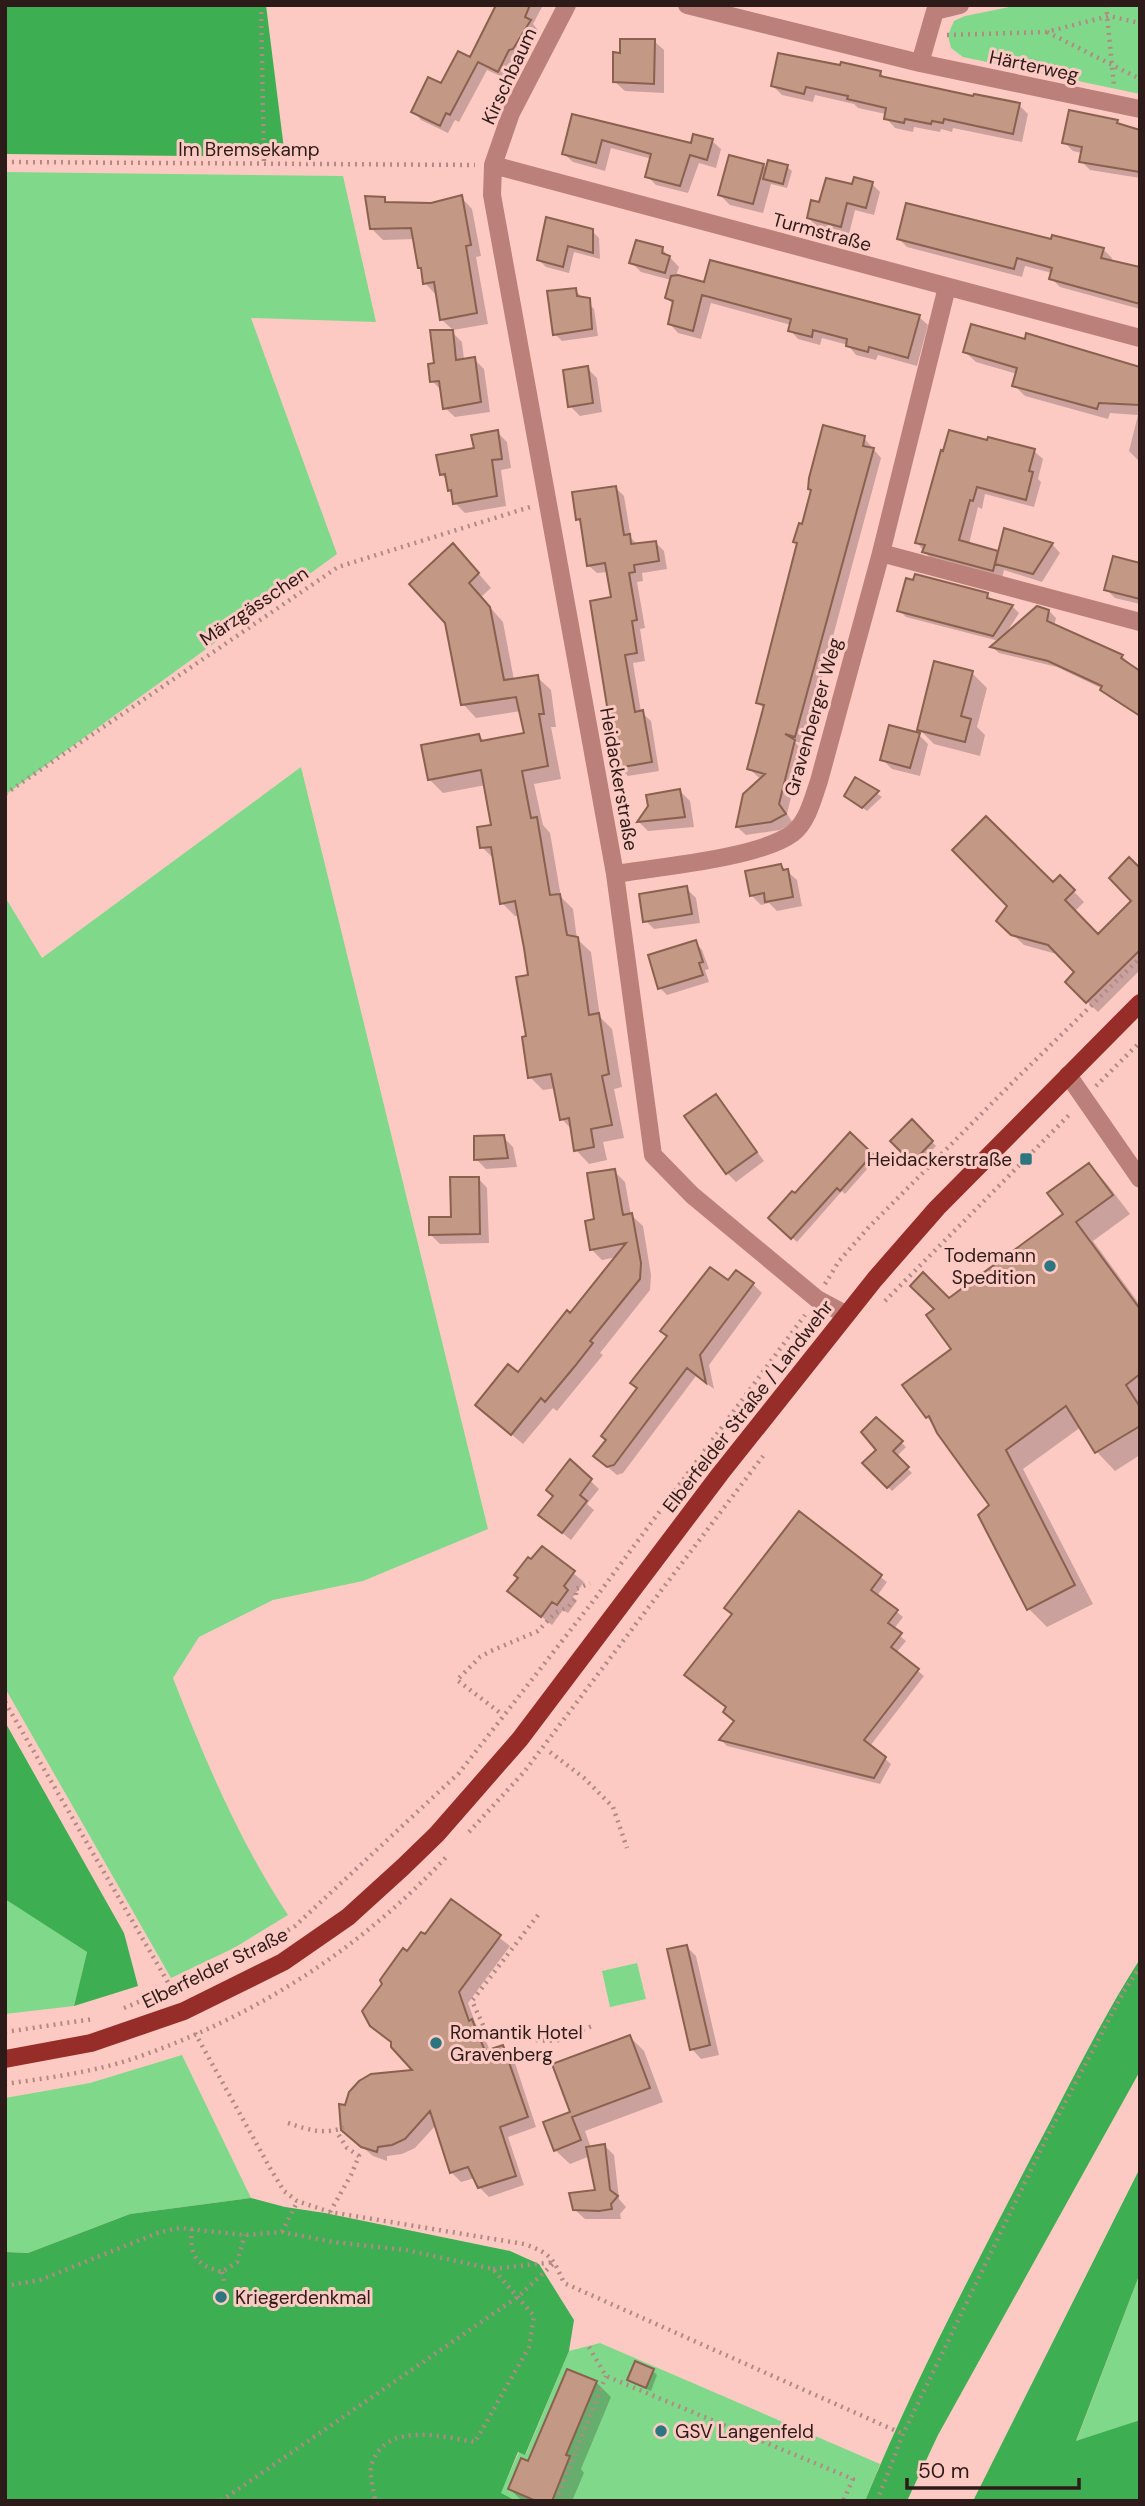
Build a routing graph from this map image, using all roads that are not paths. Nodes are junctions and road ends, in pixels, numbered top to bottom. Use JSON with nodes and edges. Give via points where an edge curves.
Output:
{"nodes":[{"id":1,"x":566,"y":5,"type":"edge"},
{"id":2,"x":687,"y":5,"type":"edge"},
{"id":3,"x":960,"y":5,"type":"edge"},
{"id":4,"x":934,"y":8,"type":"edge"},
{"id":5,"x":920,"y":63,"type":"junction"},
{"id":6,"x":1140,"y":109,"type":"edge"},
{"id":7,"x":493,"y":165,"type":"junction"},
{"id":8,"x":947,"y":287,"type":"junction"},
{"id":9,"x":1140,"y":338,"type":"edge"},
{"id":10,"x":881,"y":553,"type":"junction"},
{"id":11,"x":1140,"y":622,"type":"edge"},
{"id":12,"x":615,"y":874,"type":"junction"},
{"id":13,"x":1140,"y":1003,"type":"edge"},
{"id":14,"x":1068,"y":1075,"type":"junction"},
{"id":15,"x":1140,"y":1178,"type":"edge"},
{"id":16,"x":845,"y":1314,"type":"junction"},
{"id":17,"x":414,"y":1856,"type":"joint"},
{"id":18,"x":5,"y":2059,"type":"edge"}],
"edges":[{"from":1,"to":7,"type":"street","name":"Kirschbaum","via":[[511,113]]},
{"from":2,"to":5,"type":"street","name":"Härterweg"},
{"from":3,"to":4,"type":"street"},
{"from":4,"to":5,"type":"street"},
{"from":5,"to":6,"type":"street","name":"Härterweg"},
{"from":7,"to":8,"type":"street","name":"Turmstraße"},
{"from":7,"to":12,"type":"street","name":"Heidackerstraße","via":[[492,195]]},
{"from":8,"to":9,"type":"street","name":"Turmstraße"},
{"from":8,"to":10,"type":"street","name":"Gravenberger Weg"},
{"from":10,"to":11,"type":"street"},
{"from":10,"to":12,"type":"street","name":"Gravenberger Weg","via":[[818,781],[808,812],[795,832],[772,845],[724,857]]},
{"from":12,"to":16,"type":"street","name":"Heidackerstraße","via":[[653,1155],[692,1195],[817,1299]]},
{"from":13,"to":14,"type":"main road","name":"Elberfelder Straße / Landwehr"},
{"from":14,"to":15,"type":"street"},
{"from":14,"to":16,"type":"main road","name":"Elberfelder Straße / Landwehr","via":[[937,1208]]},
{"from":16,"to":17,"type":"main road","name":"Elberfelder Straße / Landwehr","via":[[520,1739]]},
{"from":17,"to":18,"type":"main road","name":"Elberfelder Straße","via":[[348,1917],[283,1962],[184,2011],[91,2043]]}]}
